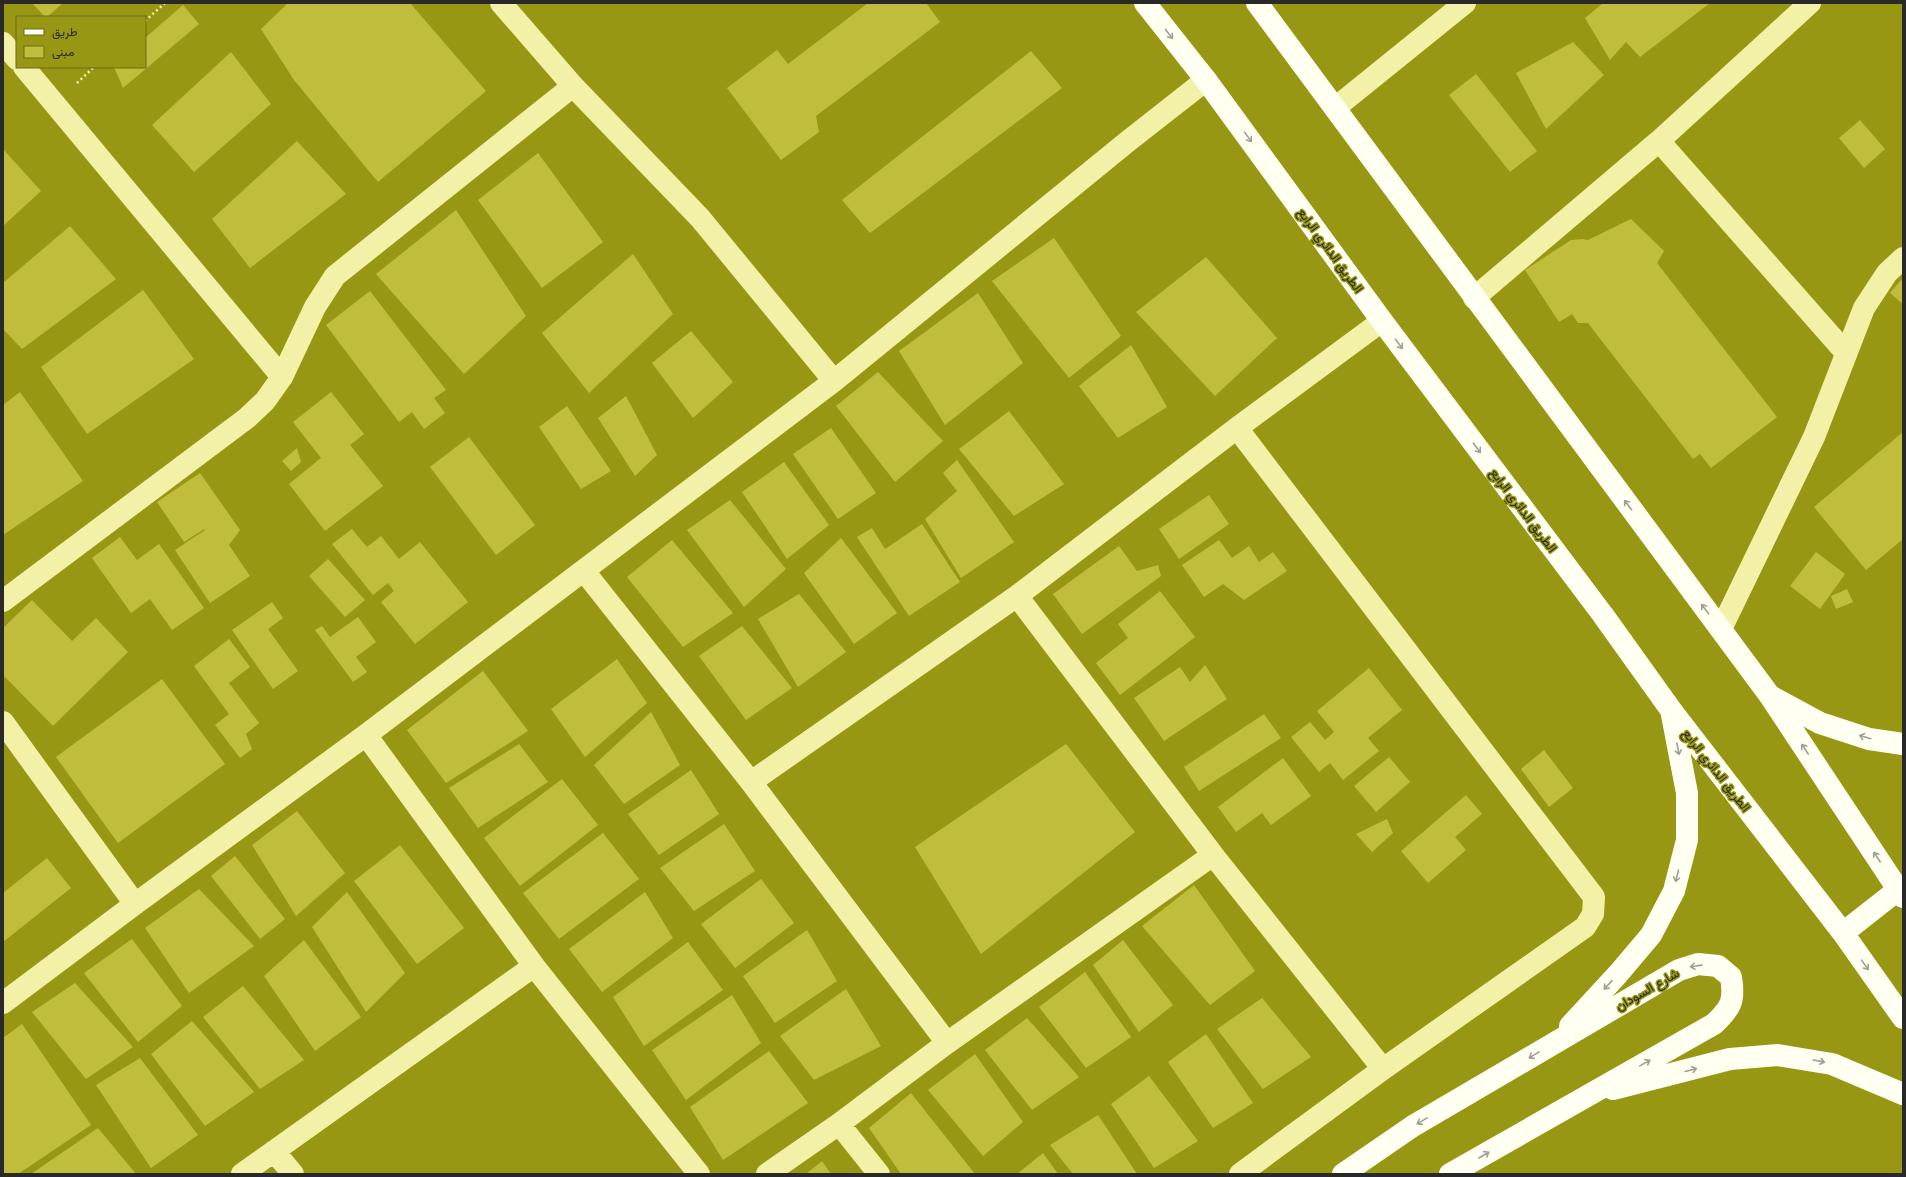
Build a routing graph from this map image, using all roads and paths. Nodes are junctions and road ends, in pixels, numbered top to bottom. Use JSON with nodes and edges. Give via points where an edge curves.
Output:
{"nodes":[{"id":1,"x":165,"y":3,"type":"edge"},
{"id":2,"x":501,"y":3,"type":"edge"},
{"id":3,"x":1145,"y":3,"type":"edge"},
{"id":4,"x":1257,"y":3,"type":"edge"},
{"id":5,"x":1465,"y":3,"type":"edge"},
{"id":6,"x":1810,"y":3,"type":"edge"},
{"id":7,"x":146,"y":20,"type":"edge"},
{"id":8,"x":3,"y":43,"type":"edge"},
{"id":9,"x":16,"y":58,"type":"edge"},
{"id":10,"x":25,"y":68,"type":"edge"},
{"id":11,"x":1206,"y":80,"type":"junction"},
{"id":12,"x":573,"y":86,"type":"junction"},
{"id":13,"x":1335,"y":108,"type":"junction"},
{"id":14,"x":1659,"y":141,"type":"junction"},
{"id":15,"x":1903,"y":258,"type":"edge"},
{"id":16,"x":1474,"y":298,"type":"junction"},
{"id":17,"x":1382,"y":321,"type":"junction"},
{"id":18,"x":1846,"y":353,"type":"junction"},
{"id":19,"x":282,"y":377,"type":"junction"},
{"id":20,"x":834,"y":381,"type":"junction"},
{"id":21,"x":1237,"y":428,"type":"junction"},
{"id":22,"x":584,"y":570,"type":"junction"},
{"id":23,"x":1017,"y":596,"type":"junction"},
{"id":24,"x":3,"y":601,"type":"edge"},
{"id":25,"x":1721,"y":629,"type":"junction"},
{"id":26,"x":1770,"y":696,"type":"junction"},
{"id":27,"x":1671,"y":710,"type":"junction"},
{"id":28,"x":3,"y":722,"type":"edge"},
{"id":29,"x":366,"y":735,"type":"junction"},
{"id":30,"x":1903,"y":744,"type":"edge"},
{"id":31,"x":750,"y":782,"type":"junction"},
{"id":32,"x":1213,"y":854,"type":"junction"},
{"id":33,"x":1901,"y":891,"type":"edge"},
{"id":34,"x":135,"y":904,"type":"junction"},
{"id":35,"x":1843,"y":933,"type":"junction"},
{"id":36,"x":534,"y":966,"type":"junction"},
{"id":37,"x":3,"y":1003,"type":"edge"},
{"id":38,"x":1903,"y":1018,"type":"edge"},
{"id":39,"x":1555,"y":1042,"type":"junction"},
{"id":40,"x":947,"y":1043,"type":"junction"},
{"id":41,"x":1383,"y":1069,"type":"junction"},
{"id":42,"x":1903,"y":1094,"type":"edge"},
{"id":43,"x":1585,"y":1096,"type":"junction"},
{"id":44,"x":839,"y":1124,"type":"junction"},
{"id":45,"x":274,"y":1151,"type":"junction"},
{"id":46,"x":242,"y":1174,"type":"edge"},
{"id":47,"x":293,"y":1174,"type":"edge"},
{"id":48,"x":699,"y":1174,"type":"edge"},
{"id":49,"x":767,"y":1174,"type":"edge"},
{"id":50,"x":879,"y":1174,"type":"edge"},
{"id":51,"x":1240,"y":1174,"type":"edge"},
{"id":52,"x":1343,"y":1174,"type":"edge"},
{"id":53,"x":1450,"y":1174,"type":"edge"}],
"edges":[{"from":1,"to":7,"type":"path"},
{"from":2,"to":12,"type":"street"},
{"from":3,"to":11,"type":"main road","name":"الطريق الدائري الرابع","one_way":true},
{"from":4,"to":13,"type":"main road"},
{"from":5,"to":13,"type":"street"},
{"from":6,"to":14,"type":"street"},
{"from":8,"to":9,"type":"street"},
{"from":10,"to":19,"type":"street"},
{"from":11,"to":17,"type":"main road","name":"الطريق الدائري الرابع","one_way":true},
{"from":11,"to":20,"type":"street"},
{"from":12,"to":19,"type":"street","via":[[334,276],[315,307]]},
{"from":12,"to":20,"type":"street","via":[[700,218]]},
{"from":13,"to":16,"type":"main road"},
{"from":14,"to":16,"type":"street"},
{"from":14,"to":18,"type":"street"},
{"from":15,"to":18,"type":"street","via":[[1887,273],[1864,308]]},
{"from":25,"to":16,"type":"main road","one_way":true},
{"from":17,"to":21,"type":"street"},
{"from":17,"to":27,"type":"main road","name":"الطريق الدائري الرابع","one_way":true,"via":[[1603,615]]},
{"from":18,"to":25,"type":"street","via":[[1814,437]]},
{"from":19,"to":24,"type":"street","via":[[265,401],[247,418]]},
{"from":20,"to":22,"type":"street"},
{"from":21,"to":23,"type":"street"},
{"from":21,"to":41,"type":"street","via":[[1594,897],[1593,914],[1585,927]]},
{"from":22,"to":29,"type":"street"},
{"from":22,"to":31,"type":"street"},
{"from":23,"to":31,"type":"street"},
{"from":23,"to":32,"type":"street"},
{"from":25,"to":26,"type":"main road"},
{"from":30,"to":26,"type":"main road","one_way":true,"via":[[1868,739],[1820,723]]},
{"from":33,"to":26,"type":"main road","one_way":true},
{"from":27,"to":35,"type":"main road","name":"الطريق الدائري الرابع"},
{"from":27,"to":39,"type":"main road","one_way":true,"via":[[1687,793],[1687,840],[1674,891],[1651,934]]},
{"from":28,"to":34,"type":"street"},
{"from":29,"to":34,"type":"street"},
{"from":29,"to":36,"type":"street"},
{"from":31,"to":40,"type":"street"},
{"from":32,"to":40,"type":"street"},
{"from":32,"to":41,"type":"street"},
{"from":33,"to":35,"type":"main road"},
{"from":34,"to":37,"type":"street"},
{"from":35,"to":38,"type":"main road","name":"الطريق الدائري الرابع","one_way":true},
{"from":36,"to":45,"type":"street"},
{"from":36,"to":48,"type":"street"},
{"from":43,"to":39,"type":"main road","name":"شارع السودان","one_way":true,"via":[[1714,1024],[1727,1012],[1734,994],[1731,977],[1718,966],[1698,964],[1679,970]]},
{"from":39,"to":52,"type":"main road","name":"شارع السودان","one_way":true,"via":[[1413,1126]]},
{"from":40,"to":44,"type":"street"},
{"from":41,"to":51,"type":"street"},
{"from":43,"to":42,"type":"main road","one_way":true,"via":[[1730,1059],[1778,1054],[1832,1064]]},
{"from":53,"to":43,"type":"main road","name":"شارع السودان","one_way":true},
{"from":44,"to":49,"type":"street"},
{"from":44,"to":50,"type":"street"},
{"from":45,"to":46,"type":"street"},
{"from":45,"to":47,"type":"street"}]}
